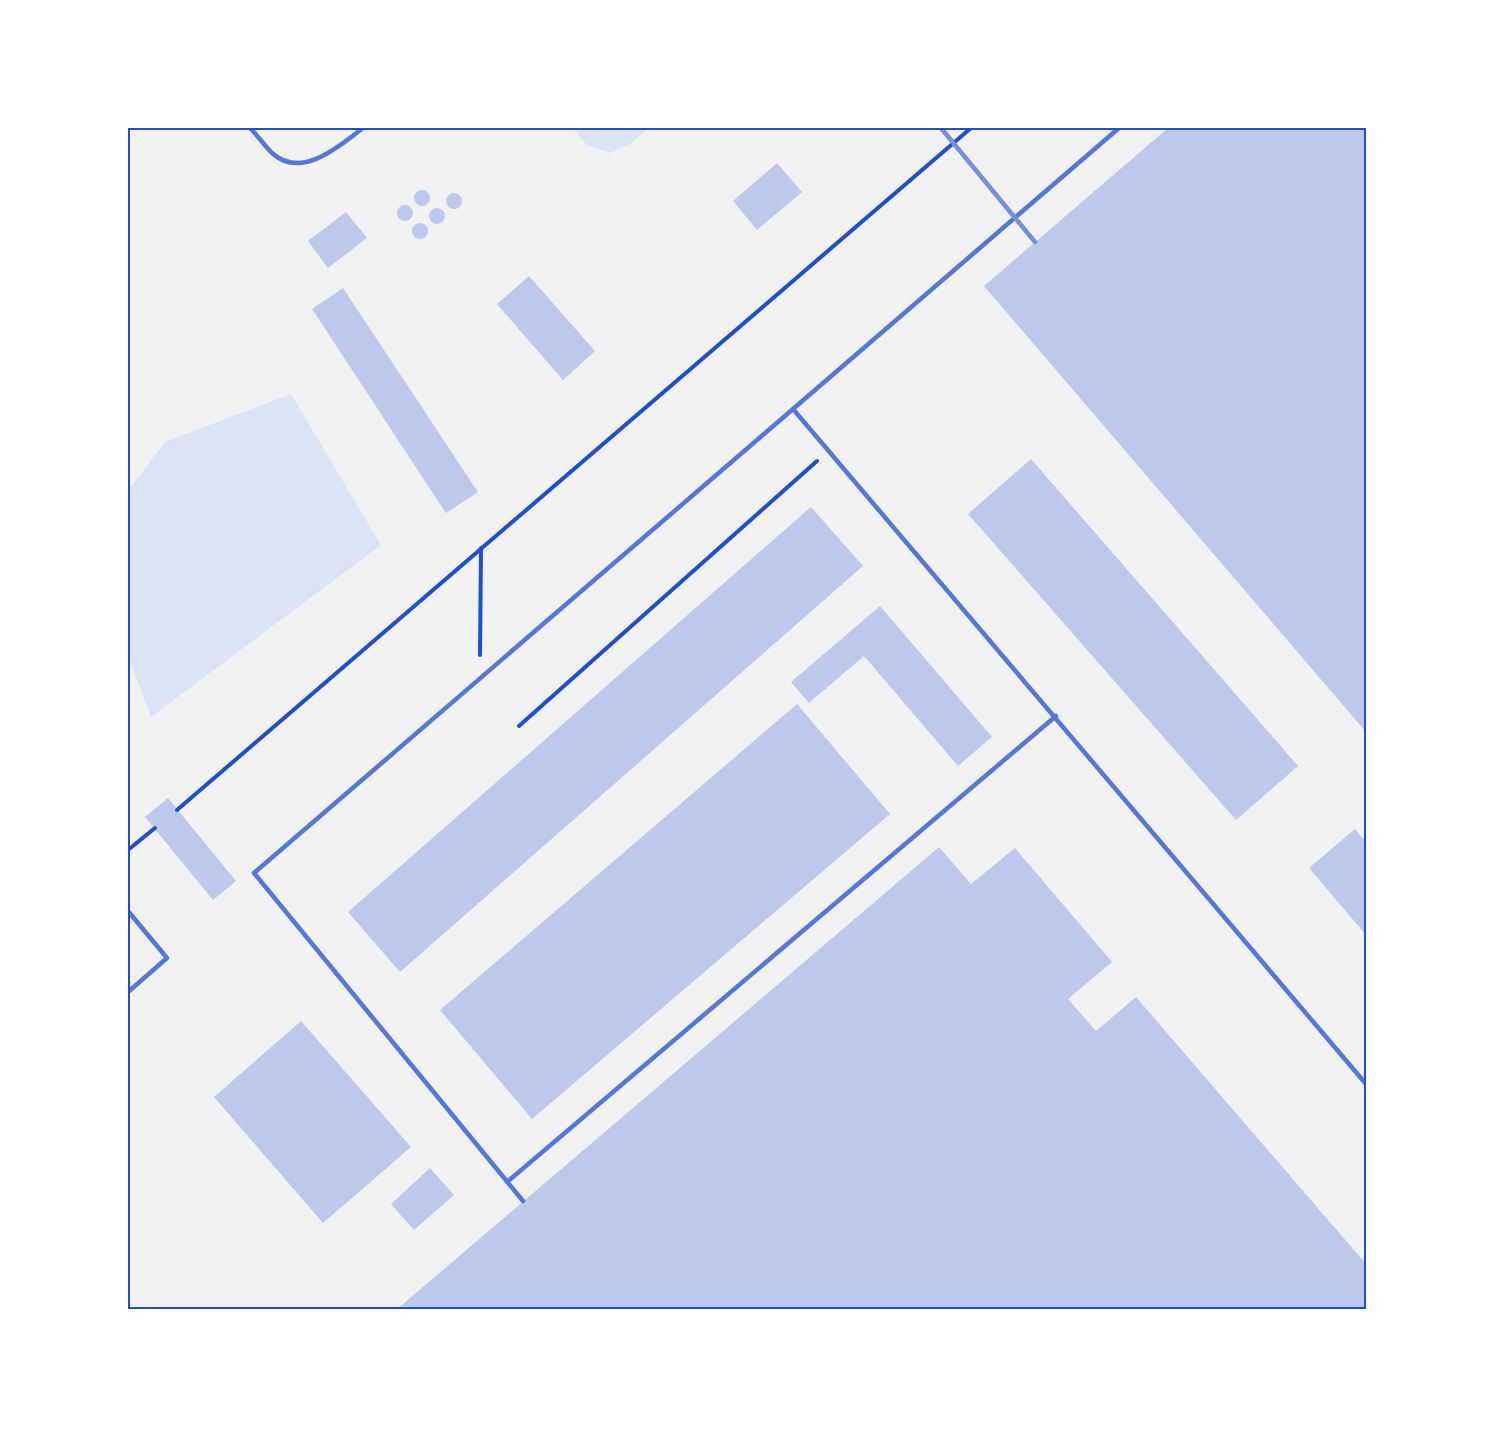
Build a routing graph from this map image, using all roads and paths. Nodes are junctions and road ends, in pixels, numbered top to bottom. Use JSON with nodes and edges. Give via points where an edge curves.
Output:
{"nodes":[{"id":1,"x":250,"y":128,"type":"edge"},
{"id":2,"x":363,"y":128,"type":"edge"},
{"id":3,"x":971,"y":128,"type":"edge"},
{"id":4,"x":1119,"y":128,"type":"edge"},
{"id":5,"x":793,"y":409,"type":"junction"},
{"id":6,"x":829,"y":451,"type":"junction"},
{"id":7,"x":481,"y":548,"type":"junction"},
{"id":8,"x":479,"y":679,"type":"junction"},
{"id":9,"x":1056,"y":716,"type":"junction"},
{"id":10,"x":519,"y":726,"type":"dead end"},
{"id":11,"x":177,"y":810,"type":"dead end"},
{"id":12,"x":155,"y":828,"type":"dead end"},
{"id":13,"x":128,"y":850,"type":"edge"},
{"id":14,"x":128,"y":911,"type":"edge"},
{"id":15,"x":128,"y":992,"type":"edge"},
{"id":16,"x":1366,"y":1084,"type":"edge"},
{"id":17,"x":507,"y":1182,"type":"junction"},
{"id":18,"x":523,"y":1201,"type":"dead end"}],
"edges":[{"from":1,"to":2,"type":"lane","via":[[274,154],[294,162],[316,160]]},
{"from":3,"to":7,"type":"path"},
{"from":4,"to":5,"type":"lane"},
{"from":5,"to":6,"type":"lane"},
{"from":5,"to":8,"type":"lane"},
{"from":6,"to":9,"type":"lane"},
{"from":6,"to":10,"type":"path"},
{"from":7,"to":8,"type":"path"},
{"from":7,"to":11,"type":"path"},
{"from":8,"to":17,"type":"lane","via":[[254,873]]},
{"from":9,"to":16,"type":"lane"},
{"from":9,"to":17,"type":"lane"},
{"from":12,"to":13,"type":"path"},
{"from":14,"to":15,"type":"lane","via":[[167,958]]},
{"from":17,"to":18,"type":"lane"}]}
